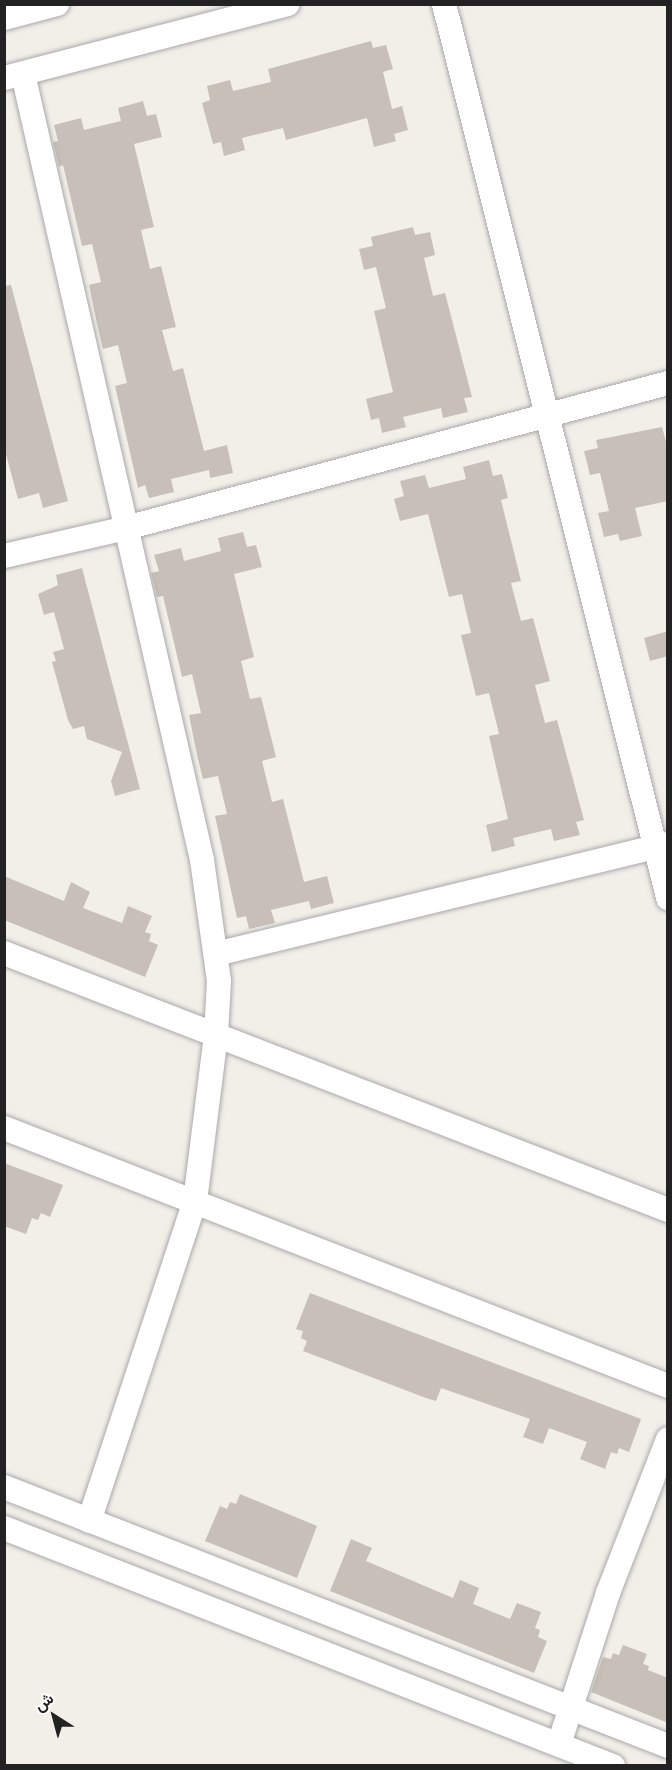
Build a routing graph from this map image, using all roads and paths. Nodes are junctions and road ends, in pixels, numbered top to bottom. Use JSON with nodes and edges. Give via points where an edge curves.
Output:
{"nodes":[{"id":1,"x":57,"y":4,"type":"edge"},
{"id":2,"x":288,"y":4,"type":"edge"},
{"id":3,"x":444,"y":4,"type":"edge"},
{"id":4,"x":4,"y":18,"type":"edge"},
{"id":5,"x":14,"y":76,"type":"edge"},
{"id":6,"x":668,"y":383,"type":"edge"},
{"id":7,"x":546,"y":413,"type":"junction"},
{"id":8,"x":126,"y":528,"type":"junction"},
{"id":9,"x":4,"y":556,"type":"edge"},
{"id":10,"x":661,"y":845,"type":"edge"},
{"id":11,"x":668,"y":898,"type":"edge"},
{"id":12,"x":4,"y":953,"type":"edge"},
{"id":13,"x":216,"y":954,"type":"junction"},
{"id":14,"x":216,"y":1035,"type":"junction"},
{"id":15,"x":4,"y":1128,"type":"edge"},
{"id":16,"x":195,"y":1201,"type":"junction"},
{"id":17,"x":668,"y":1210,"type":"edge"},
{"id":18,"x":668,"y":1386,"type":"edge"},
{"id":19,"x":668,"y":1439,"type":"edge"},
{"id":20,"x":4,"y":1487,"type":"edge"},
{"id":21,"x":88,"y":1521,"type":"junction"},
{"id":22,"x":4,"y":1528,"type":"edge"},
{"id":23,"x":569,"y":1707,"type":"junction"},
{"id":24,"x":559,"y":1744,"type":"junction"},
{"id":25,"x":668,"y":1746,"type":"edge"},
{"id":26,"x":613,"y":1766,"type":"edge"}],
"edges":[{"from":1,"to":4,"type":"street"},
{"from":2,"to":5,"type":"street"},
{"from":3,"to":7,"type":"street"},
{"from":5,"to":8,"type":"street"},
{"from":6,"to":7,"type":"street"},
{"from":7,"to":8,"type":"street"},
{"from":7,"to":10,"type":"street"},
{"from":8,"to":9,"type":"street"},
{"from":8,"to":13,"type":"street","via":[[202,860]]},
{"from":10,"to":11,"type":"street"},
{"from":10,"to":13,"type":"street"},
{"from":12,"to":14,"type":"street"},
{"from":13,"to":14,"type":"street"},
{"from":14,"to":16,"type":"street"},
{"from":14,"to":17,"type":"street"},
{"from":15,"to":16,"type":"street"},
{"from":16,"to":18,"type":"street"},
{"from":16,"to":21,"type":"street"},
{"from":19,"to":23,"type":"street"},
{"from":20,"to":21,"type":"street"},
{"from":21,"to":23,"type":"street"},
{"from":22,"to":24,"type":"street"},
{"from":23,"to":24,"type":"street"},
{"from":23,"to":25,"type":"street"},
{"from":24,"to":26,"type":"street"}]}
